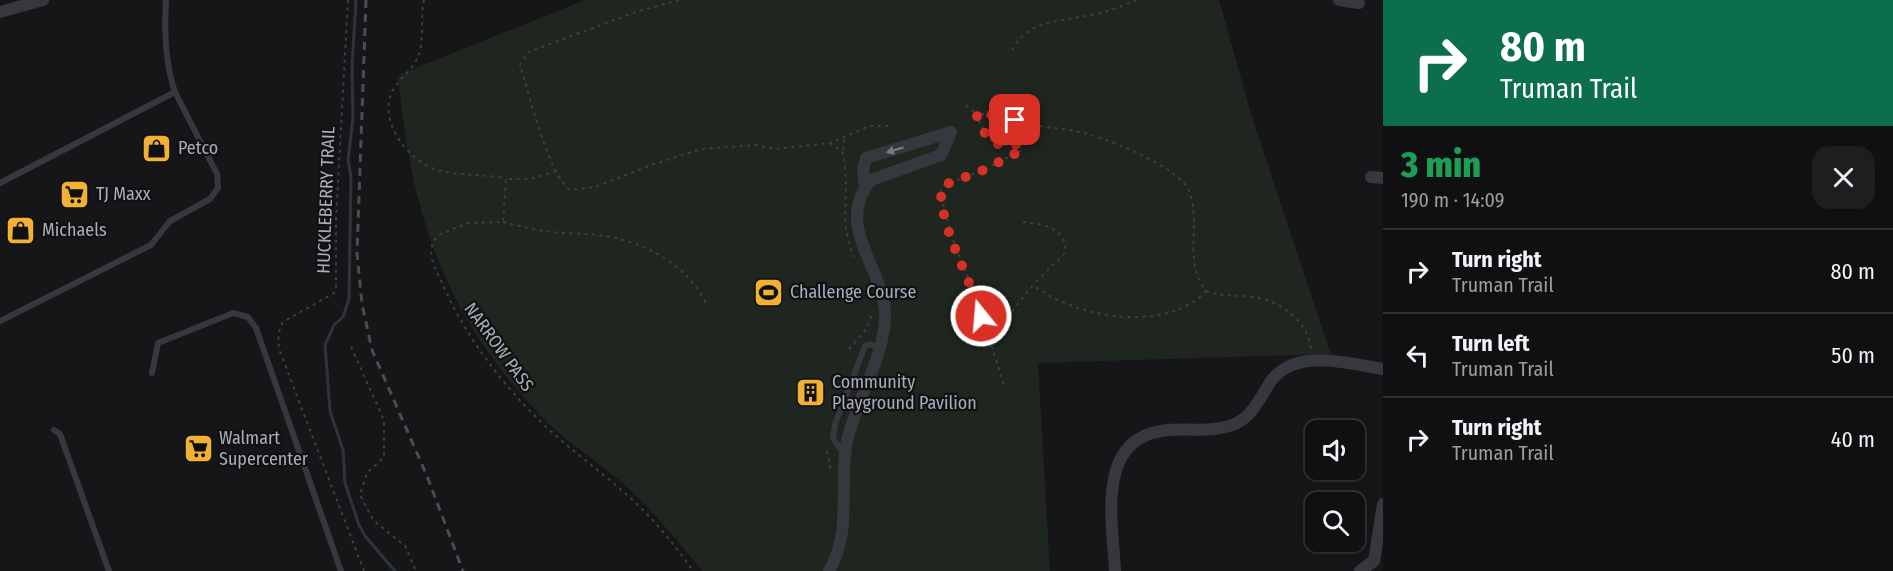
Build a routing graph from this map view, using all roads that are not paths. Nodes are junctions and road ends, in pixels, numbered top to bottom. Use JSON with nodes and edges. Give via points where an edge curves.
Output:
{"nodes":[{"id":1,"x":43,"y":0,"type":"edge"},
{"id":2,"x":166,"y":0,"type":"edge"},
{"id":3,"x":1339,"y":0,"type":"edge"},
{"id":4,"x":1359,"y":3,"type":"dead end"},
{"id":5,"x":0,"y":12,"type":"edge"},
{"id":6,"x":175,"y":92,"type":"junction"},
{"id":7,"x":0,"y":183,"type":"edge"},
{"id":8,"x":865,"y":187,"type":"junction"},
{"id":9,"x":0,"y":321,"type":"edge"},
{"id":10,"x":1383,"y":369,"type":"edge"},
{"id":11,"x":152,"y":373,"type":"dead end"},
{"id":12,"x":54,"y":430,"type":"dead end"},
{"id":13,"x":1383,"y":504,"type":"edge"},
{"id":14,"x":109,"y":571,"type":"edge"},
{"id":15,"x":341,"y":571,"type":"edge"},
{"id":16,"x":829,"y":571,"type":"edge"},
{"id":17,"x":1115,"y":571,"type":"edge"},
{"id":18,"x":1360,"y":571,"type":"edge"}],
"edges":[{"from":1,"to":5,"type":"street"},
{"from":2,"to":6,"type":"lane","via":[[166,53]]},
{"from":3,"to":4,"type":"street"},
{"from":6,"to":7,"type":"lane"},
{"from":6,"to":9,"type":"lane","via":[[217,174],[218,188],[210,199],[170,221],[151,245]]},
{"from":8,"to":8,"type":"street","one_way":true,"via":[[880,175],[941,155],[951,132],[866,158]]},
{"from":8,"to":16,"type":"street","via":[[857,234],[879,280],[885,321],[845,455],[844,520]]},
{"from":10,"to":17,"type":"street","via":[[1312,360],[1282,370],[1240,421],[1219,428],[1145,435],[1123,454],[1116,466],[1112,497]]},
{"from":11,"to":15,"type":"lane","via":[[158,343],[233,314],[249,317]]},
{"from":12,"to":14,"type":"lane","via":[[60,434]]},
{"from":13,"to":18,"type":"street","via":[[1374,561]]}]}
